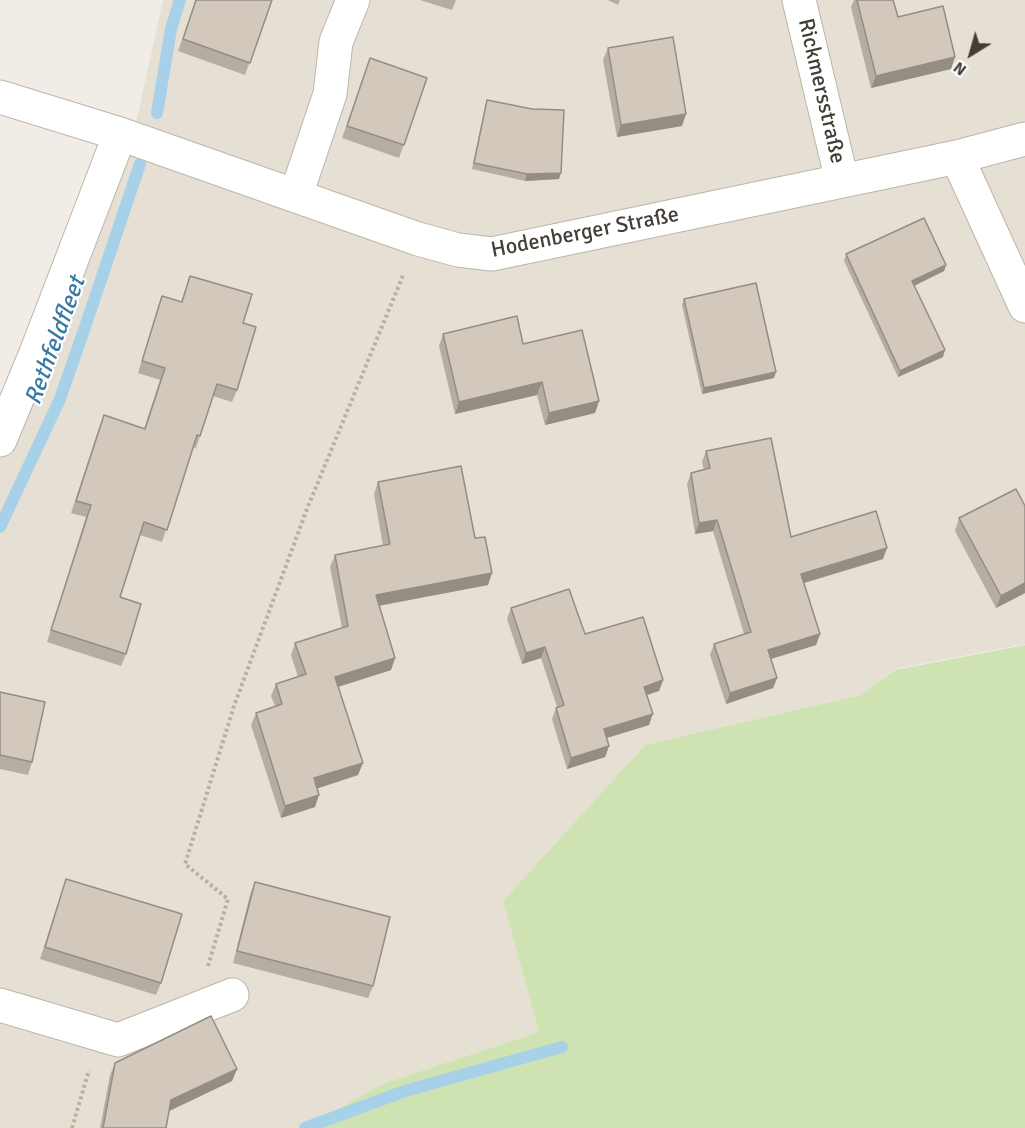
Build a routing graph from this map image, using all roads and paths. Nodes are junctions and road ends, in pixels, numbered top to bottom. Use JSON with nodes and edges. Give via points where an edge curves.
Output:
{"nodes":[{"id":1,"x":353,"y":0,"type":"edge"},
{"id":2,"x":799,"y":0,"type":"edge"},
{"id":3,"x":0,"y":97,"type":"edge"},
{"id":4,"x":120,"y":134,"type":"junction"},
{"id":5,"x":1025,"y":139,"type":"edge"},
{"id":6,"x":957,"y":157,"type":"junction"},
{"id":7,"x":842,"y":181,"type":"junction"},
{"id":8,"x":296,"y":195,"type":"junction"},
{"id":9,"x":418,"y":238,"type":"junction"},
{"id":10,"x":1025,"y":306,"type":"edge"},
{"id":11,"x":0,"y":440,"type":"edge"},
{"id":12,"x":232,"y":995,"type":"dead end"},
{"id":13,"x":0,"y":1005,"type":"edge"},
{"id":14,"x":196,"y":1009,"type":"junction"},
{"id":15,"x":99,"y":1034,"type":"junction"},
{"id":16,"x":72,"y":1128,"type":"edge"}],
"edges":[{"from":1,"to":8,"type":"street","via":[[336,42],[330,94]]},
{"from":2,"to":7,"type":"street","name":"Rickmersstraße"},
{"from":3,"to":4,"type":"street","name":"Hodenberger Straße"},
{"from":4,"to":8,"type":"street","name":"Hodenberger Straße"},
{"from":4,"to":11,"type":"street"},
{"from":5,"to":6,"type":"street","name":"Hodenberger Straße"},
{"from":6,"to":7,"type":"street","name":"Hodenberger Straße"},
{"from":6,"to":10,"type":"street"},
{"from":7,"to":9,"type":"street","name":"Hodenberger Straße","via":[[492,254],[458,250]]},
{"from":8,"to":9,"type":"street","name":"Hodenberger Straße"},
{"from":9,"to":14,"type":"path","via":[[307,509],[234,706],[185,864],[228,898]]},
{"from":12,"to":14,"type":"street"},
{"from":13,"to":15,"type":"street"},
{"from":14,"to":15,"type":"street","via":[[118,1040]]},
{"from":15,"to":16,"type":"path"}]}
